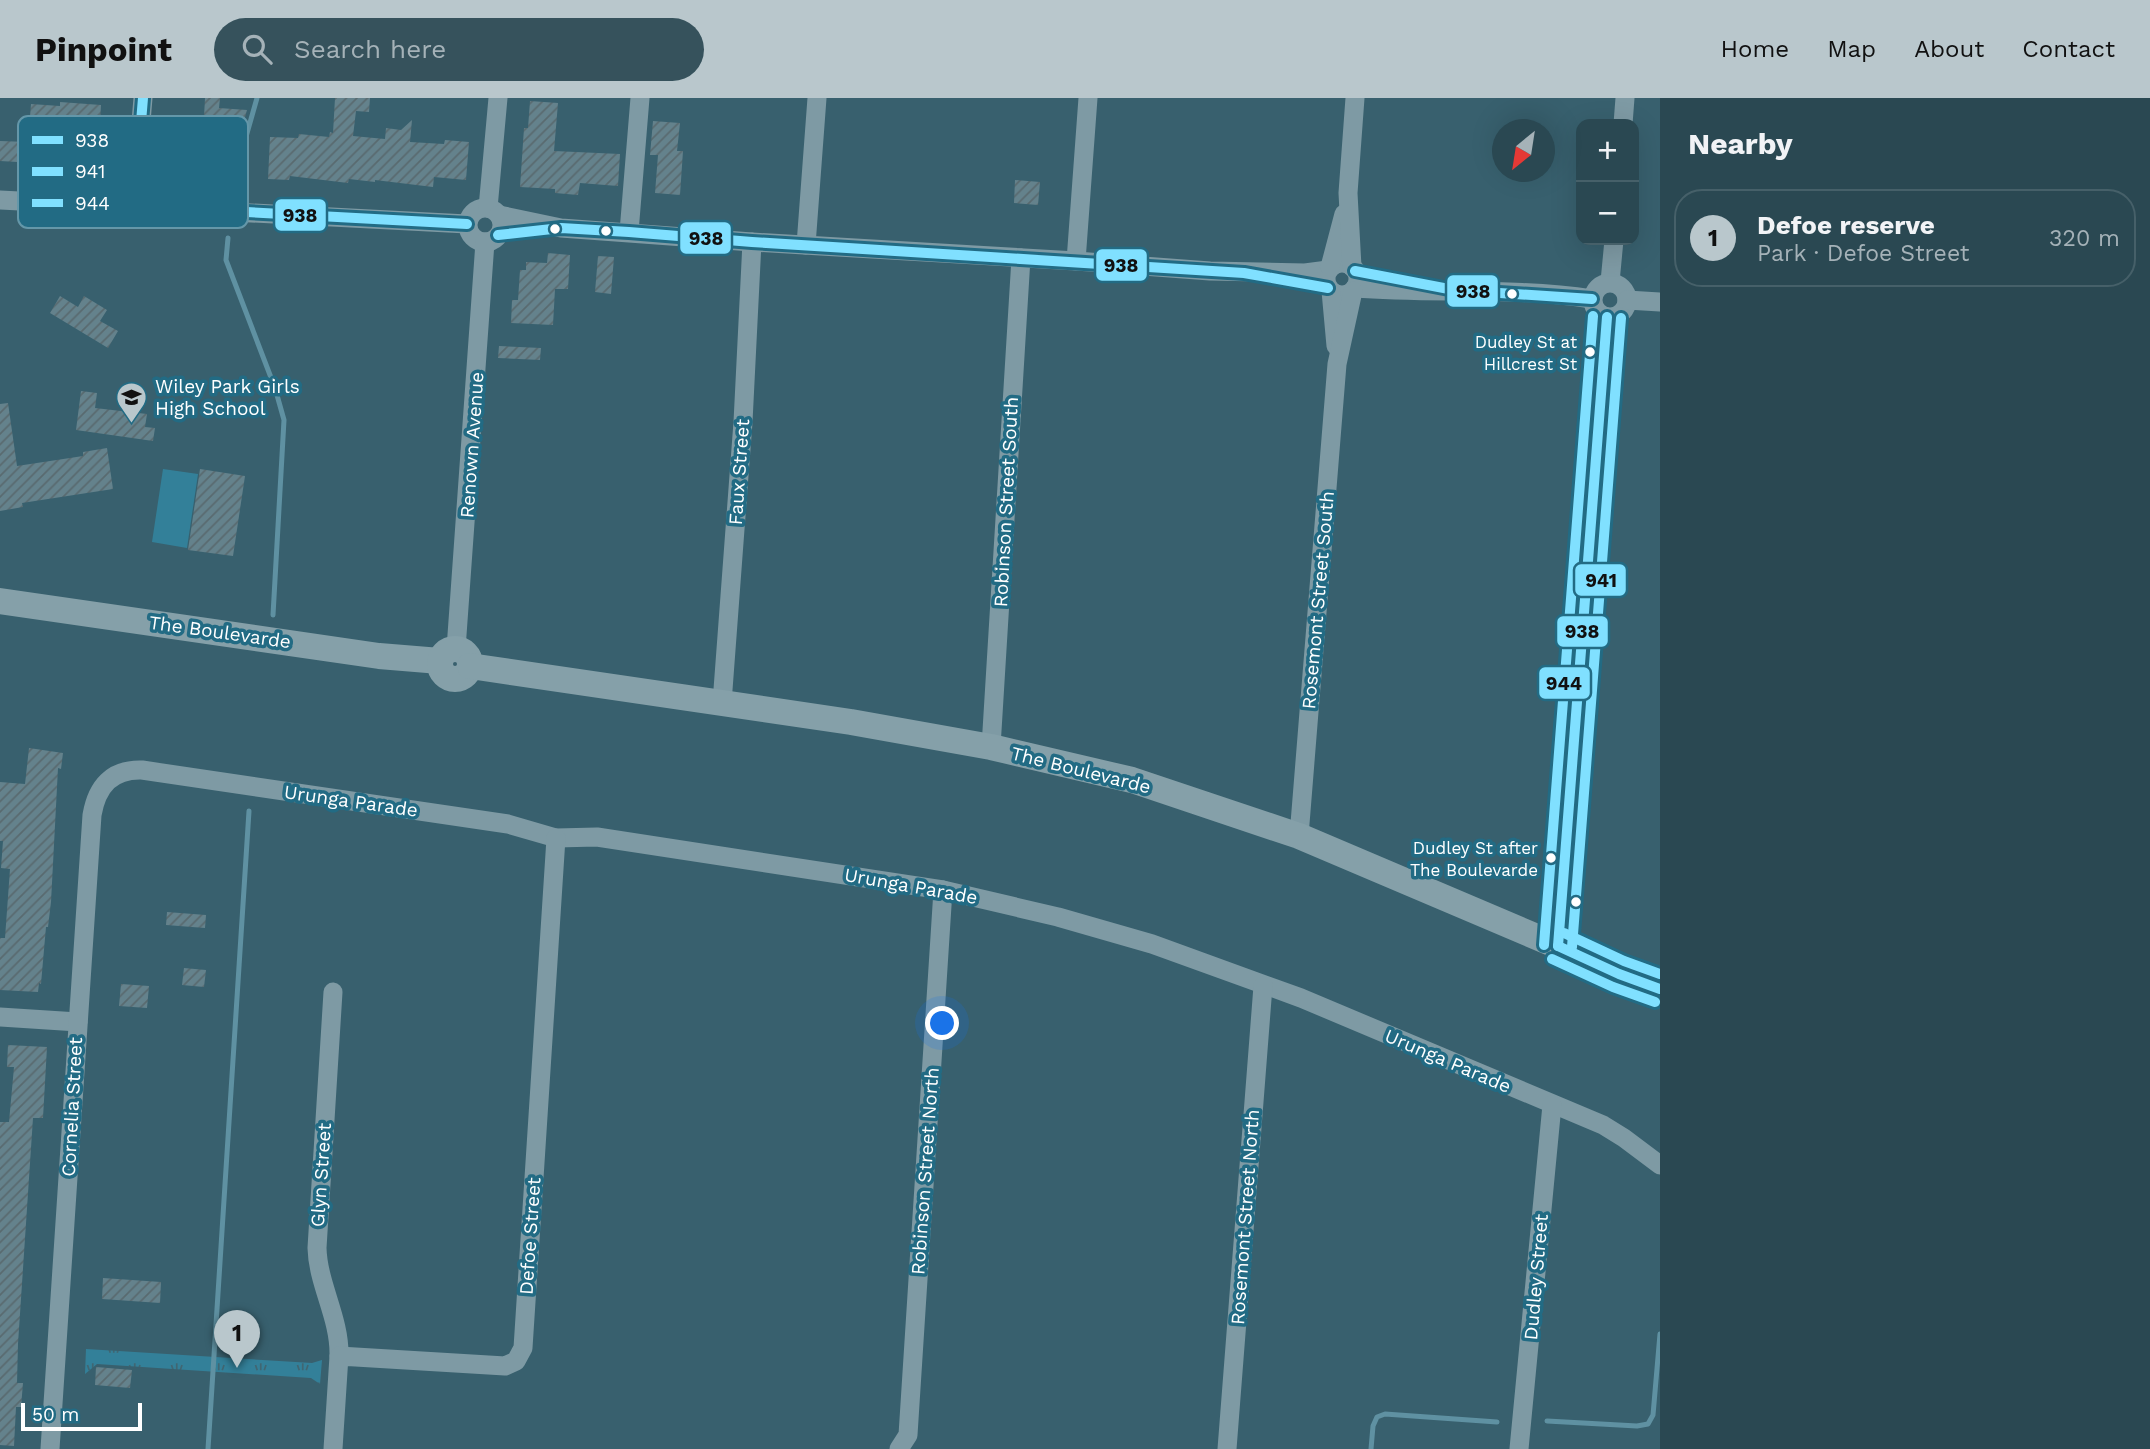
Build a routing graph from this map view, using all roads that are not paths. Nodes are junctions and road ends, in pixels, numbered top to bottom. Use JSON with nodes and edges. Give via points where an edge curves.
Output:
{"nodes":[{"id":1,"x":143,"y":98,"type":"edge"},
{"id":2,"x":498,"y":98,"type":"edge"},
{"id":3,"x":640,"y":98,"type":"edge"},
{"id":4,"x":817,"y":98,"type":"edge"},
{"id":5,"x":1088,"y":98,"type":"edge"},
{"id":6,"x":1355,"y":98,"type":"edge"},
{"id":7,"x":1625,"y":98,"type":"edge"},
{"id":8,"x":142,"y":116,"type":"edge"},
{"id":9,"x":1623,"y":119,"type":"edge"},
{"id":10,"x":1348,"y":193,"type":"junction"},
{"id":11,"x":0,"y":200,"type":"edge"},
{"id":12,"x":18,"y":201,"type":"edge"},
{"id":13,"x":493,"y":211,"type":"junction"},
{"id":14,"x":248,"y":212,"type":"edge"},
{"id":15,"x":467,"y":224,"type":"junction"},
{"id":16,"x":561,"y":228,"type":"junction"},
{"id":17,"x":629,"y":232,"type":"junction"},
{"id":18,"x":492,"y":239,"type":"junction"},
{"id":19,"x":752,"y":242,"type":"junction"},
{"id":20,"x":806,"y":245,"type":"junction"},
{"id":21,"x":1614,"y":245,"type":"edge"},
{"id":22,"x":1021,"y":258,"type":"junction"},
{"id":23,"x":1076,"y":261,"type":"junction"},
{"id":24,"x":1329,"y":279,"type":"junction"},
{"id":25,"x":1354,"y":279,"type":"junction"},
{"id":26,"x":1610,"y":282,"type":"junction"},
{"id":27,"x":1592,"y":299,"type":"junction"},
{"id":28,"x":1627,"y":300,"type":"junction"},
{"id":29,"x":1660,"y":302,"type":"edge"},
{"id":30,"x":1607,"y":317,"type":"junction"},
{"id":31,"x":1337,"y":364,"type":"junction"},
{"id":32,"x":0,"y":601,"type":"edge"},
{"id":33,"x":455,"y":659,"type":"junction"},
{"id":34,"x":722,"y":703,"type":"junction"},
{"id":35,"x":990,"y":747,"type":"junction"},
{"id":36,"x":117,"y":775,"type":"joint"},
{"id":37,"x":1299,"y":836,"type":"junction"},
{"id":38,"x":556,"y":838,"type":"junction"},
{"id":39,"x":943,"y":890,"type":"junction"},
{"id":40,"x":1558,"y":946,"type":"junction"},
{"id":41,"x":1263,"y":986,"type":"junction"},
{"id":42,"x":1660,"y":989,"type":"edge"},
{"id":43,"x":333,"y":992,"type":"dead end"},
{"id":44,"x":0,"y":1017,"type":"edge"},
{"id":45,"x":78,"y":1022,"type":"junction"},
{"id":46,"x":1552,"y":1105,"type":"junction"},
{"id":47,"x":1660,"y":1165,"type":"edge"},
{"id":48,"x":339,"y":1356,"type":"junction"},
{"id":49,"x":50,"y":1449,"type":"edge"},
{"id":50,"x":332,"y":1449,"type":"edge"},
{"id":51,"x":899,"y":1449,"type":"edge"},
{"id":52,"x":1227,"y":1449,"type":"edge"},
{"id":53,"x":1519,"y":1449,"type":"edge"}],
"edges":[{"from":1,"to":8,"type":"street"},
{"from":2,"to":13,"type":"street"},
{"from":3,"to":17,"type":"street"},
{"from":4,"to":20,"type":"street"},
{"from":5,"to":23,"type":"street"},
{"from":6,"to":10,"type":"street","name":"Rosemont Street South"},
{"from":7,"to":9,"type":"street"},
{"from":10,"to":24,"type":"street","name":"Rosemont Street South"},
{"from":10,"to":25,"type":"street","name":"Rosemont Street South"},
{"from":11,"to":12,"type":"street"},
{"from":13,"to":15,"type":"street","via":[[482,208],[472,213]]},
{"from":13,"to":16,"type":"street"},
{"from":13,"to":18,"type":"street","via":[[502,225]]},
{"from":14,"to":15,"type":"street"},
{"from":15,"to":18,"type":"street","via":[[470,235],[480,241]]},
{"from":16,"to":17,"type":"street"},
{"from":16,"to":18,"type":"street"},
{"from":17,"to":19,"type":"street"},
{"from":18,"to":33,"type":"street","name":"Renown Avenue"},
{"from":19,"to":20,"type":"street"},
{"from":19,"to":34,"type":"street","name":"Faux Street"},
{"from":20,"to":22,"type":"street"},
{"from":21,"to":26,"type":"street"},
{"from":22,"to":23,"type":"street"},
{"from":22,"to":35,"type":"street","name":"Robinson Street South"},
{"from":23,"to":24,"type":"street"},
{"from":24,"to":25,"type":"street","via":[[1341,295]]},
{"from":24,"to":25,"type":"street","via":[[1340,263]]},
{"from":24,"to":31,"type":"street","name":"Rosemont Street South"},
{"from":25,"to":27,"type":"street"},
{"from":25,"to":31,"type":"street","name":"Rosemont Street South"},
{"from":26,"to":27,"type":"street","via":[[1598,287]]},
{"from":26,"to":28,"type":"street","via":[[1621,286]]},
{"from":27,"to":30,"type":"street","via":[[1597,311]]},
{"from":28,"to":29,"type":"street"},
{"from":28,"to":30,"type":"street","via":[[1619,315]]},
{"from":30,"to":40,"type":"street"},
{"from":31,"to":37,"type":"street","name":"Rosemont Street South"},
{"from":32,"to":33,"type":"street","name":"The Boulevarde","via":[[379,656]]},
{"from":33,"to":34,"type":"street","name":"The Boulevarde"},
{"from":34,"to":35,"type":"street","name":"The Boulevarde"},
{"from":35,"to":37,"type":"street","name":"The Boulevarde","via":[[1132,780]]},
{"from":36,"to":38,"type":"street","name":"Urunga Parade","via":[[135,770],[181,776],[508,824]]},
{"from":36,"to":45,"type":"street","name":"Cornelia Street","via":[[97,793],[92,814]]},
{"from":37,"to":40,"type":"street","name":"The Boulevarde"},
{"from":38,"to":39,"type":"street","name":"Urunga Parade","via":[[597,837]]},
{"from":38,"to":48,"type":"street","name":"Defoe Street","via":[[521,1354],[505,1366]]},
{"from":39,"to":41,"type":"street","name":"Urunga Parade","via":[[1152,944]]},
{"from":39,"to":51,"type":"street","name":"Robinson Street North","via":[[908,1436]]},
{"from":40,"to":42,"type":"street","name":"The Boulevarde"},
{"from":41,"to":46,"type":"street","name":"Urunga Parade"},
{"from":41,"to":52,"type":"street","name":"Rosemont Street North"},
{"from":43,"to":48,"type":"street","name":"Glyn Street","via":[[317,1248],[336,1323]]},
{"from":44,"to":45,"type":"street"},
{"from":45,"to":49,"type":"street","name":"Cornelia Street"},
{"from":46,"to":47,"type":"street","name":"Urunga Parade","via":[[1603,1125]]},
{"from":46,"to":53,"type":"street","name":"Dudley Street"},
{"from":48,"to":50,"type":"street"}]}
